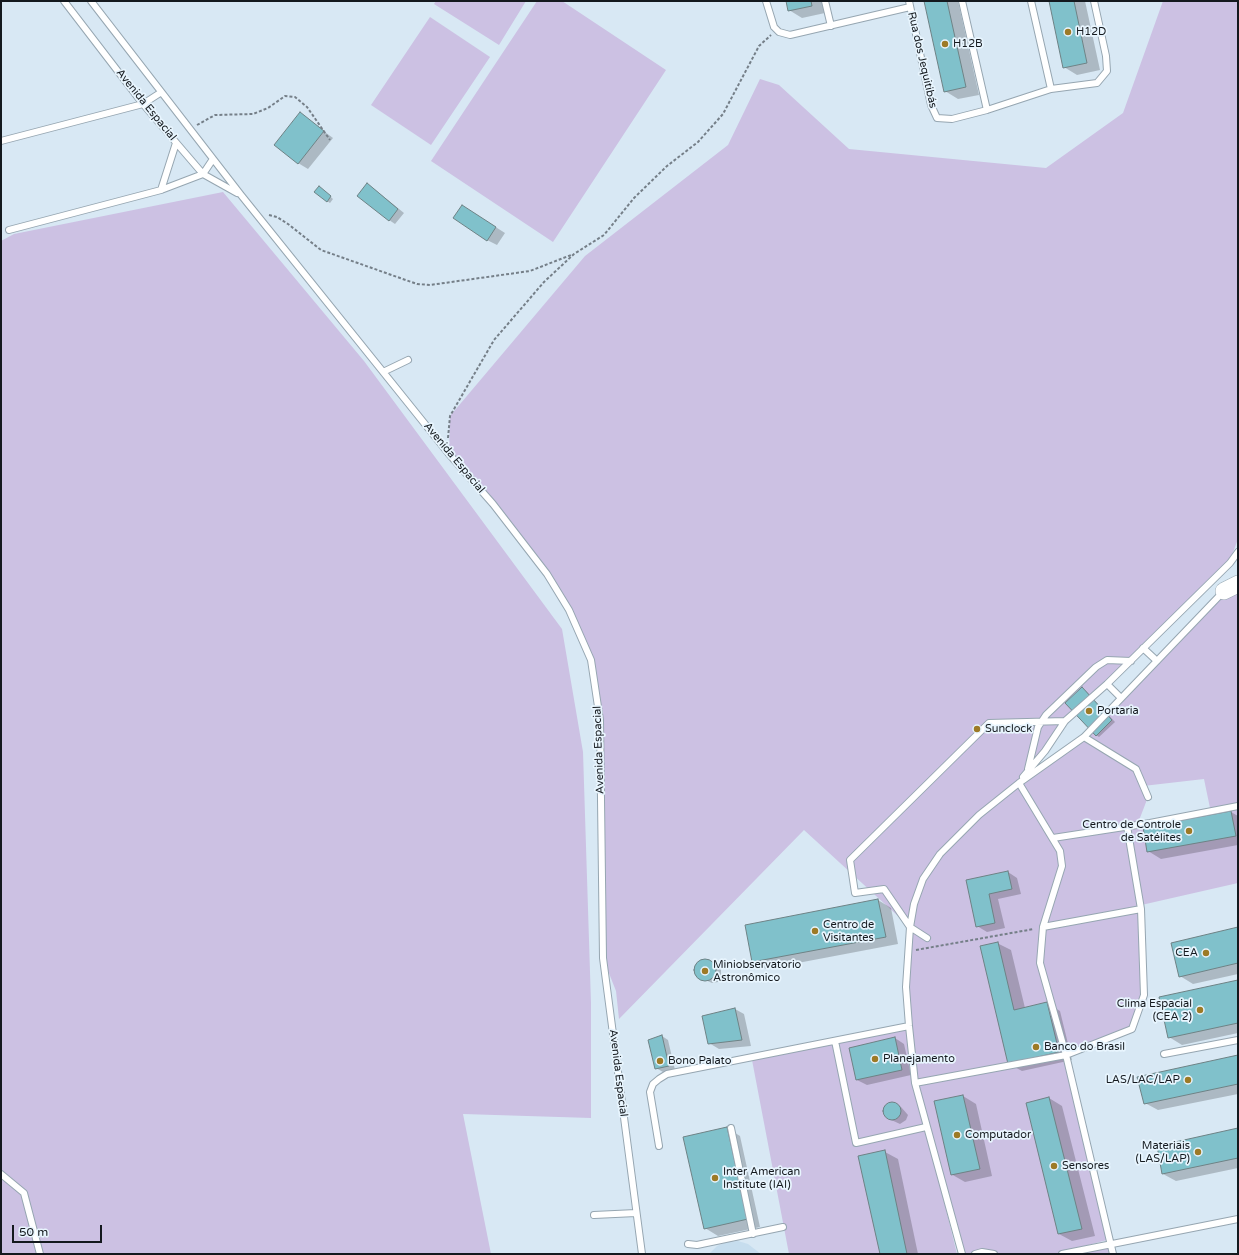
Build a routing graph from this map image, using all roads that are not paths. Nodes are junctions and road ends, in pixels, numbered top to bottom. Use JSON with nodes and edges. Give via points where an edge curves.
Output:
{"nodes":[{"id":1,"x":64,"y":1,"type":"edge"},
{"id":2,"x":91,"y":1,"type":"edge"},
{"id":3,"x":766,"y":1,"type":"edge"},
{"id":4,"x":825,"y":1,"type":"edge"},
{"id":5,"x":962,"y":1,"type":"edge"},
{"id":6,"x":1031,"y":1,"type":"edge"},
{"id":7,"x":1094,"y":1,"type":"edge"},
{"id":8,"x":910,"y":4,"type":"edge"},
{"id":9,"x":831,"y":26,"type":"junction"},
{"id":10,"x":1050,"y":89,"type":"junction"},
{"id":11,"x":160,"y":93,"type":"junction"},
{"id":12,"x":143,"y":104,"type":"junction"},
{"id":13,"x":987,"y":110,"type":"junction"},
{"id":14,"x":1,"y":141,"type":"edge"},
{"id":15,"x":176,"y":143,"type":"junction"},
{"id":16,"x":213,"y":160,"type":"junction"},
{"id":17,"x":203,"y":174,"type":"junction"},
{"id":18,"x":161,"y":190,"type":"junction"},
{"id":19,"x":240,"y":195,"type":"junction"},
{"id":20,"x":9,"y":230,"type":"dead end"},
{"id":21,"x":408,"y":360,"type":"dead end"},
{"id":22,"x":383,"y":372,"type":"junction"},
{"id":23,"x":1238,"y":552,"type":"edge"},
{"id":24,"x":1238,"y":577,"type":"edge"},
{"id":25,"x":1231,"y":588,"type":"edge"},
{"id":26,"x":1143,"y":648,"type":"junction"},
{"id":27,"x":1131,"y":661,"type":"junction"},
{"id":28,"x":1157,"y":661,"type":"junction"},
{"id":29,"x":1107,"y":684,"type":"junction"},
{"id":30,"x":1121,"y":698,"type":"junction"},
{"id":31,"x":1042,"y":721,"type":"junction"},
{"id":32,"x":1065,"y":721,"type":"junction"},
{"id":33,"x":1084,"y":737,"type":"junction"},
{"id":34,"x":1028,"y":770,"type":"junction"},
{"id":35,"x":1019,"y":783,"type":"junction"},
{"id":36,"x":1148,"y":797,"type":"dead end"},
{"id":37,"x":1238,"y":806,"type":"edge"},
{"id":38,"x":1127,"y":826,"type":"junction"},
{"id":39,"x":1053,"y":838,"type":"junction"},
{"id":40,"x":1141,"y":909,"type":"junction"},
{"id":41,"x":910,"y":927,"type":"junction"},
{"id":42,"x":1043,"y":927,"type":"junction"},
{"id":43,"x":928,"y":938,"type":"dead end"},
{"id":44,"x":909,"y":1026,"type":"junction"},
{"id":45,"x":1238,"y":1040,"type":"edge"},
{"id":46,"x":835,"y":1041,"type":"junction"},
{"id":47,"x":1164,"y":1054,"type":"dead end"},
{"id":48,"x":1066,"y":1055,"type":"junction"},
{"id":49,"x":916,"y":1083,"type":"junction"},
{"id":50,"x":926,"y":1127,"type":"junction"},
{"id":51,"x":731,"y":1128,"type":"dead end"},
{"id":52,"x":659,"y":1146,"type":"dead end"},
{"id":53,"x":1,"y":1174,"type":"edge"},
{"id":54,"x":636,"y":1212,"type":"junction"},
{"id":55,"x":594,"y":1215,"type":"dead end"},
{"id":56,"x":1238,"y":1219,"type":"edge"},
{"id":57,"x":783,"y":1227,"type":"dead end"},
{"id":58,"x":752,"y":1234,"type":"junction"},
{"id":59,"x":1110,"y":1243,"type":"junction"},
{"id":60,"x":688,"y":1244,"type":"dead end"},
{"id":61,"x":40,"y":1254,"type":"edge"},
{"id":62,"x":642,"y":1254,"type":"edge"},
{"id":63,"x":962,"y":1254,"type":"edge"},
{"id":64,"x":975,"y":1254,"type":"edge"},
{"id":65,"x":994,"y":1254,"type":"edge"},
{"id":66,"x":1062,"y":1254,"type":"edge"},
{"id":67,"x":1113,"y":1254,"type":"edge"}],
"edges":[{"from":1,"to":12,"type":"lane","name":"Avenida Espacial"},
{"from":2,"to":11,"type":"lane","name":"Avenida Espacial"},
{"from":3,"to":9,"type":"lane","via":[[771,23],[776,30],[790,35]]},
{"from":4,"to":9,"type":"lane"},
{"from":5,"to":13,"type":"lane"},
{"from":6,"to":10,"type":"lane"},
{"from":7,"to":10,"type":"lane","via":[[1107,71],[1097,83]]},
{"from":8,"to":9,"type":"lane"},
{"from":8,"to":13,"type":"lane","name":"Rua dos Jequitibás","via":[[931,105],[937,118],[952,119]]},
{"from":10,"to":13,"type":"lane"},
{"from":11,"to":12,"type":"lane"},
{"from":11,"to":16,"type":"lane","name":"Avenida Espacial"},
{"from":12,"to":14,"type":"lane"},
{"from":12,"to":15,"type":"lane","name":"Avenida Espacial"},
{"from":15,"to":17,"type":"lane","name":"Avenida Espacial"},
{"from":15,"to":18,"type":"lane"},
{"from":16,"to":17,"type":"lane"},
{"from":16,"to":19,"type":"lane","name":"Avenida Espacial"},
{"from":17,"to":18,"type":"lane"},
{"from":17,"to":19,"type":"lane","name":"Avenida Espacial"},
{"from":18,"to":20,"type":"lane"},
{"from":19,"to":22,"type":"lane","name":"Avenida Espacial"},
{"from":21,"to":22,"type":"lane"},
{"from":22,"to":54,"type":"lane","name":"Avenida Espacial","via":[[449,454],[494,504],[547,574],[569,610],[591,660],[600,720],[603,958]]},
{"from":23,"to":26,"type":"lane","via":[[1230,563]]},
{"from":24,"to":25,"type":"lane"},
{"from":25,"to":28,"type":"lane"},
{"from":26,"to":27,"type":"lane"},
{"from":26,"to":28,"type":"lane"},
{"from":27,"to":29,"type":"lane"},
{"from":27,"to":31,"type":"lane","via":[[1107,660],[1096,667],[1068,692]]},
{"from":28,"to":30,"type":"lane"},
{"from":29,"to":30,"type":"lane"},
{"from":29,"to":32,"type":"lane"},
{"from":30,"to":33,"type":"lane"},
{"from":31,"to":32,"type":"lane"},
{"from":31,"to":34,"type":"lane","via":[[1038,727]]},
{"from":31,"to":41,"type":"lane","via":[[989,723],[850,860],[855,894],[884,888]]},
{"from":32,"to":34,"type":"lane","via":[[1045,751]]},
{"from":33,"to":35,"type":"lane"},
{"from":33,"to":36,"type":"lane","via":[[1136,769]]},
{"from":34,"to":35,"type":"lane"},
{"from":35,"to":39,"type":"lane"},
{"from":35,"to":41,"type":"lane","via":[[980,815],[940,854],[923,879],[914,904]]},
{"from":37,"to":38,"type":"lane"},
{"from":38,"to":39,"type":"lane"},
{"from":38,"to":40,"type":"lane"},
{"from":39,"to":42,"type":"lane","via":[[1060,851],[1062,866]]},
{"from":40,"to":42,"type":"lane"},
{"from":40,"to":48,"type":"lane","via":[[1144,995],[1132,1029]]},
{"from":41,"to":43,"type":"lane"},
{"from":41,"to":44,"type":"lane","via":[[906,987]]},
{"from":42,"to":48,"type":"lane","via":[[1040,963]]},
{"from":44,"to":46,"type":"lane"},
{"from":44,"to":49,"type":"lane"},
{"from":45,"to":47,"type":"lane"},
{"from":46,"to":50,"type":"lane","via":[[856,1144]]},
{"from":46,"to":52,"type":"lane","via":[[667,1074],[658,1079],[650,1092]]},
{"from":48,"to":49,"type":"lane"},
{"from":48,"to":59,"type":"lane"},
{"from":49,"to":50,"type":"lane"},
{"from":50,"to":63,"type":"lane"},
{"from":51,"to":58,"type":"lane"},
{"from":53,"to":61,"type":"lane","via":[[24,1193]]},
{"from":54,"to":55,"type":"lane"},
{"from":54,"to":62,"type":"lane","name":"Avenida Espacial"},
{"from":56,"to":59,"type":"lane"},
{"from":57,"to":58,"type":"lane"},
{"from":58,"to":60,"type":"lane","via":[[697,1245]]},
{"from":59,"to":66,"type":"lane"},
{"from":59,"to":67,"type":"lane"},
{"from":64,"to":65,"type":"lane"}]}
